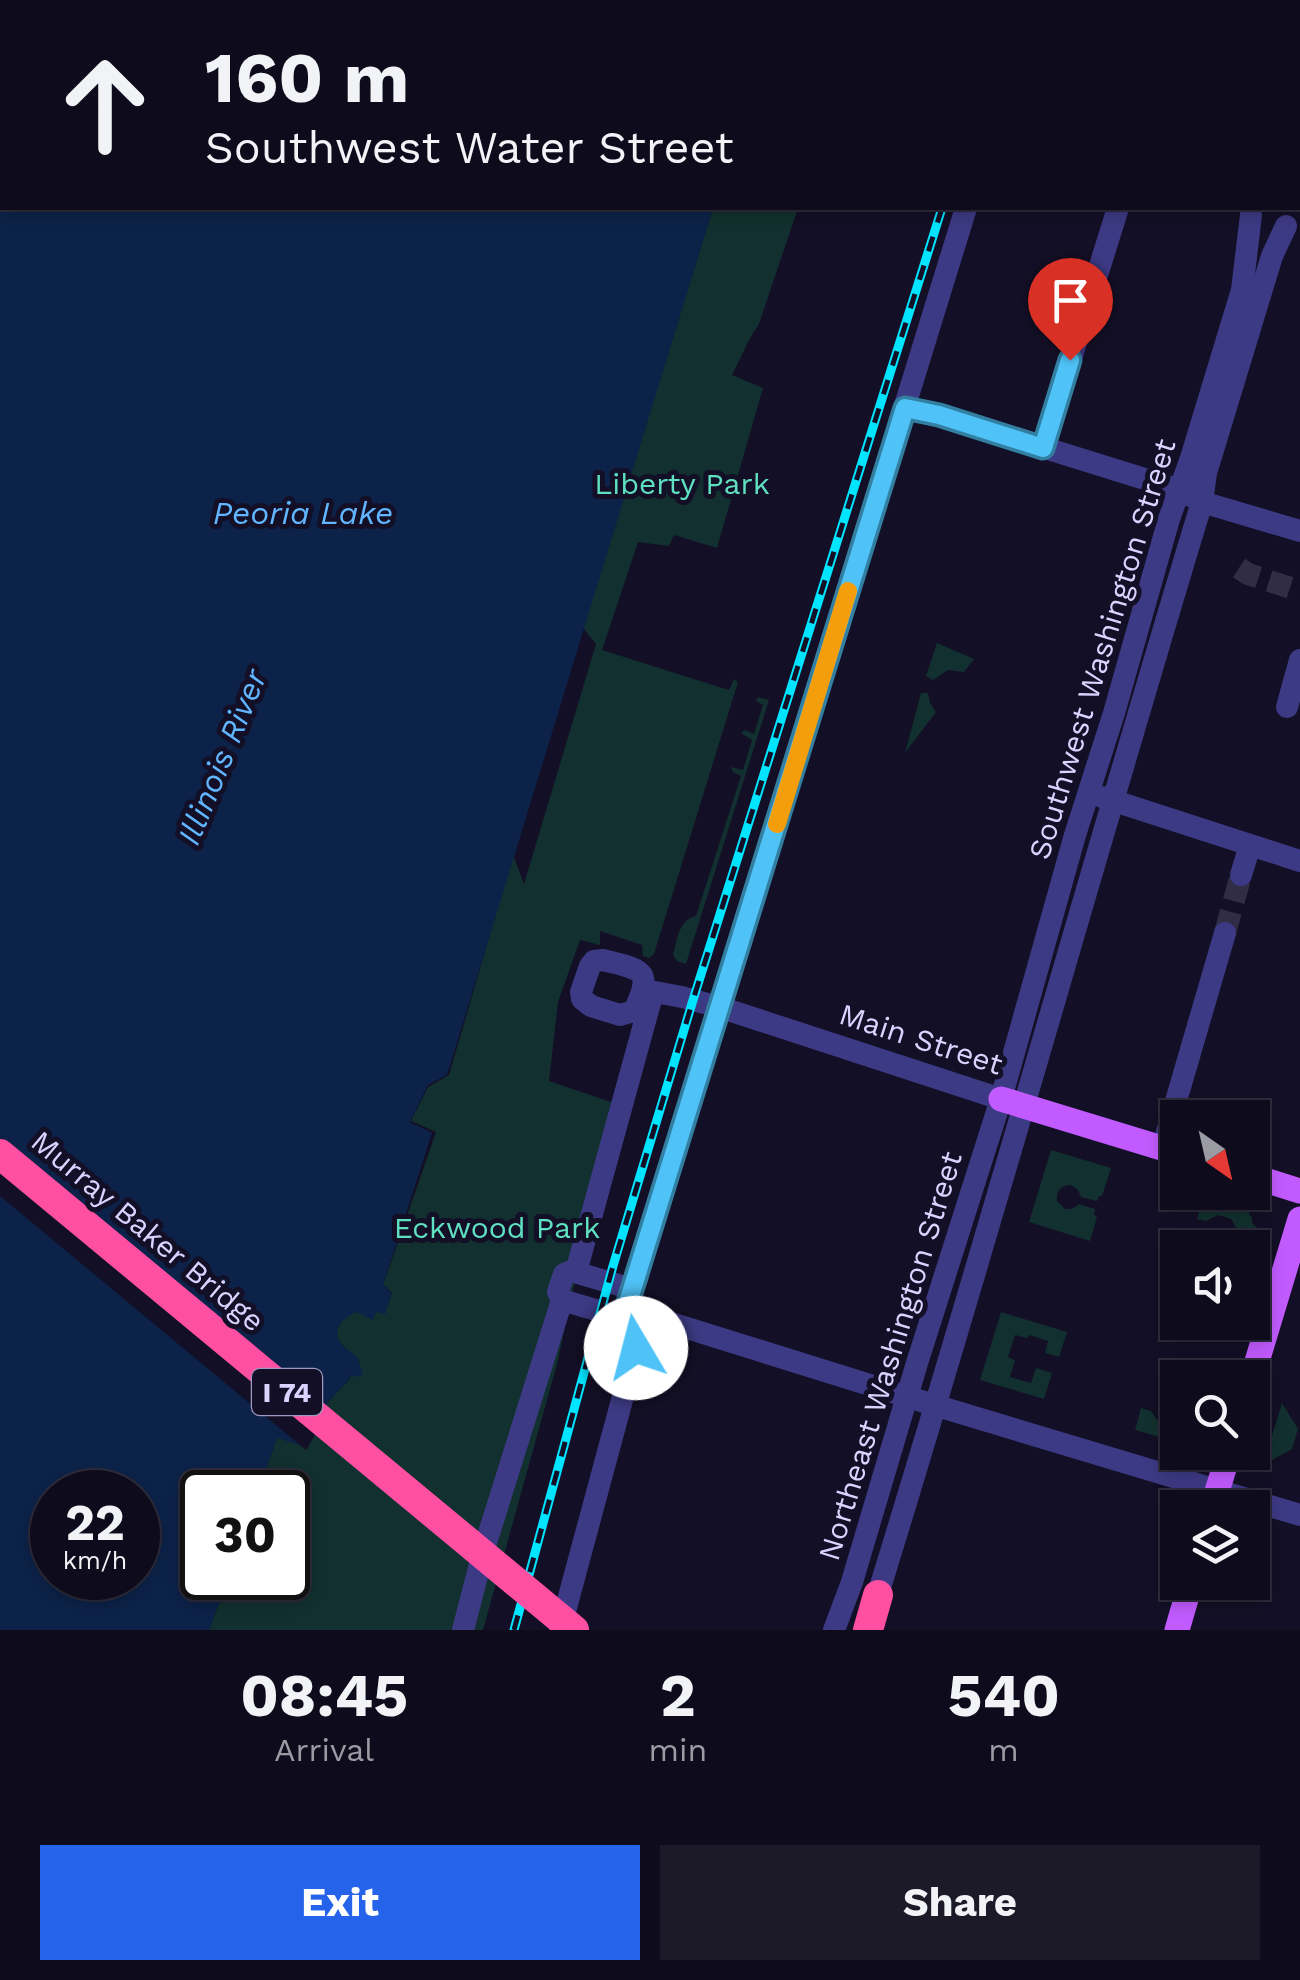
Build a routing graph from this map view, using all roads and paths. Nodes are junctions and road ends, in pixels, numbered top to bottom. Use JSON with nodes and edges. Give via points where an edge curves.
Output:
{"nodes":[{"id":1,"x":965,"y":210,"type":"edge"},
{"id":2,"x":1117,"y":210,"type":"edge"},
{"id":3,"x":1248,"y":210,"type":"edge"},
{"id":4,"x":1249,"y":210,"type":"edge"},
{"id":5,"x":1294,"y":223,"type":"edge"},
{"id":6,"x":905,"y":408,"type":"junction"},
{"id":7,"x":1043,"y":448,"type":"junction"},
{"id":8,"x":1180,"y":490,"type":"junction"},
{"id":9,"x":1202,"y":502,"type":"junction"},
{"id":10,"x":1300,"y":531,"type":"edge"},
{"id":11,"x":1300,"y":660,"type":"edge"},
{"id":12,"x":1286,"y":706,"type":"dead end"},
{"id":13,"x":1089,"y":793,"type":"junction"},
{"id":14,"x":1114,"y":801,"type":"junction"},
{"id":15,"x":1250,"y":845,"type":"junction"},
{"id":16,"x":1300,"y":861,"type":"edge"},
{"id":17,"x":1241,"y":875,"type":"tunnel mouth"},
{"id":18,"x":1224,"y":932,"type":"tunnel mouth"},
{"id":19,"x":719,"y":1007,"type":"junction"},
{"id":20,"x":1183,"y":1100,"type":"edge"},
{"id":21,"x":1013,"y":1102,"type":"junction"},
{"id":22,"x":1160,"y":1148,"type":"edge"},
{"id":23,"x":0,"y":1154,"type":"edge"},
{"id":24,"x":0,"y":1181,"type":"edge"},
{"id":25,"x":1270,"y":1182,"type":"edge"},
{"id":26,"x":1300,"y":1191,"type":"edge"},
{"id":27,"x":1300,"y":1219,"type":"edge"},
{"id":28,"x":576,"y":1272,"type":"junction"},
{"id":29,"x":562,"y":1300,"type":"junction"},
{"id":30,"x":628,"y":1306,"type":"junction"},
{"id":31,"x":1257,"y":1360,"type":"edge"},
{"id":32,"x":907,"y":1397,"type":"junction"},
{"id":33,"x":934,"y":1406,"type":"junction"},
{"id":34,"x":1191,"y":1490,"type":"edge"},
{"id":35,"x":1270,"y":1509,"type":"edge"},
{"id":36,"x":1300,"y":1515,"type":"edge"},
{"id":37,"x":878,"y":1595,"type":"joint"},
{"id":38,"x":1186,"y":1600,"type":"edge"},
{"id":39,"x":463,"y":1630,"type":"edge"},
{"id":40,"x":541,"y":1630,"type":"edge"},
{"id":41,"x":560,"y":1630,"type":"edge"},
{"id":42,"x":574,"y":1630,"type":"edge"},
{"id":43,"x":834,"y":1630,"type":"edge"},
{"id":44,"x":867,"y":1630,"type":"edge"},
{"id":45,"x":1178,"y":1630,"type":"edge"}],
"edges":[{"from":1,"to":6,"type":"street"},
{"from":2,"to":7,"type":"street"},
{"from":3,"to":8,"type":"street","name":"Southwest Washington Street","via":[[1242,290]]},
{"from":4,"to":5,"type":"street","via":[[1270,228]]},
{"from":5,"to":9,"type":"street","name":"Southwest Washington Street","via":[[1272,256]]},
{"from":6,"to":7,"type":"street"},
{"from":6,"to":19,"type":"street"},
{"from":7,"to":8,"type":"street"},
{"from":8,"to":9,"type":"street"},
{"from":8,"to":13,"type":"street","name":"Southwest Washington Street"},
{"from":9,"to":10,"type":"street"},
{"from":9,"to":14,"type":"street","name":"Southwest Washington Street"},
{"from":11,"to":12,"type":"street"},
{"from":13,"to":14,"type":"street"},
{"from":13,"to":21,"type":"street","name":"Southwest Washington Street","via":[[1017,1036]]},
{"from":14,"to":15,"type":"street"},
{"from":14,"to":21,"type":"street","name":"Southwest Washington Street"},
{"from":15,"to":16,"type":"street"},
{"from":15,"to":17,"type":"street"},
{"from":18,"to":20,"type":"street"},
{"from":19,"to":21,"type":"street","name":"Main Street"},
{"from":19,"to":28,"type":"street","name":"Main Street","via":[[649,991]]},
{"from":19,"to":30,"type":"street"},
{"from":21,"to":22,"type":"main road","name":"Main Street"},
{"from":21,"to":32,"type":"street","name":"Northeast Washington Street"},
{"from":21,"to":33,"type":"street","name":"Northeast Washington Street"},
{"from":23,"to":42,"type":"highway","name":"Murray Baker Bridge","number":"I 74","bridge":true},
{"from":24,"to":40,"type":"highway","name":"Murray Baker Bridge","number":"I 74"},
{"from":25,"to":26,"type":"main road"},
{"from":27,"to":31,"type":"main road"},
{"from":28,"to":29,"type":"street","via":[[564,1274]]},
{"from":28,"to":30,"type":"street"},
{"from":29,"to":30,"type":"street"},
{"from":29,"to":39,"type":"street"},
{"from":30,"to":32,"type":"street"},
{"from":30,"to":41,"type":"street","via":[[636,1348]]},
{"from":32,"to":33,"type":"street"},
{"from":32,"to":43,"type":"street","name":"Northeast Washington Street"},
{"from":33,"to":34,"type":"street"},
{"from":33,"to":37,"type":"street","name":"Northeast Washington Street"},
{"from":35,"to":36,"type":"street"},
{"from":37,"to":44,"type":"highway"},
{"from":38,"to":45,"type":"main road"}]}
